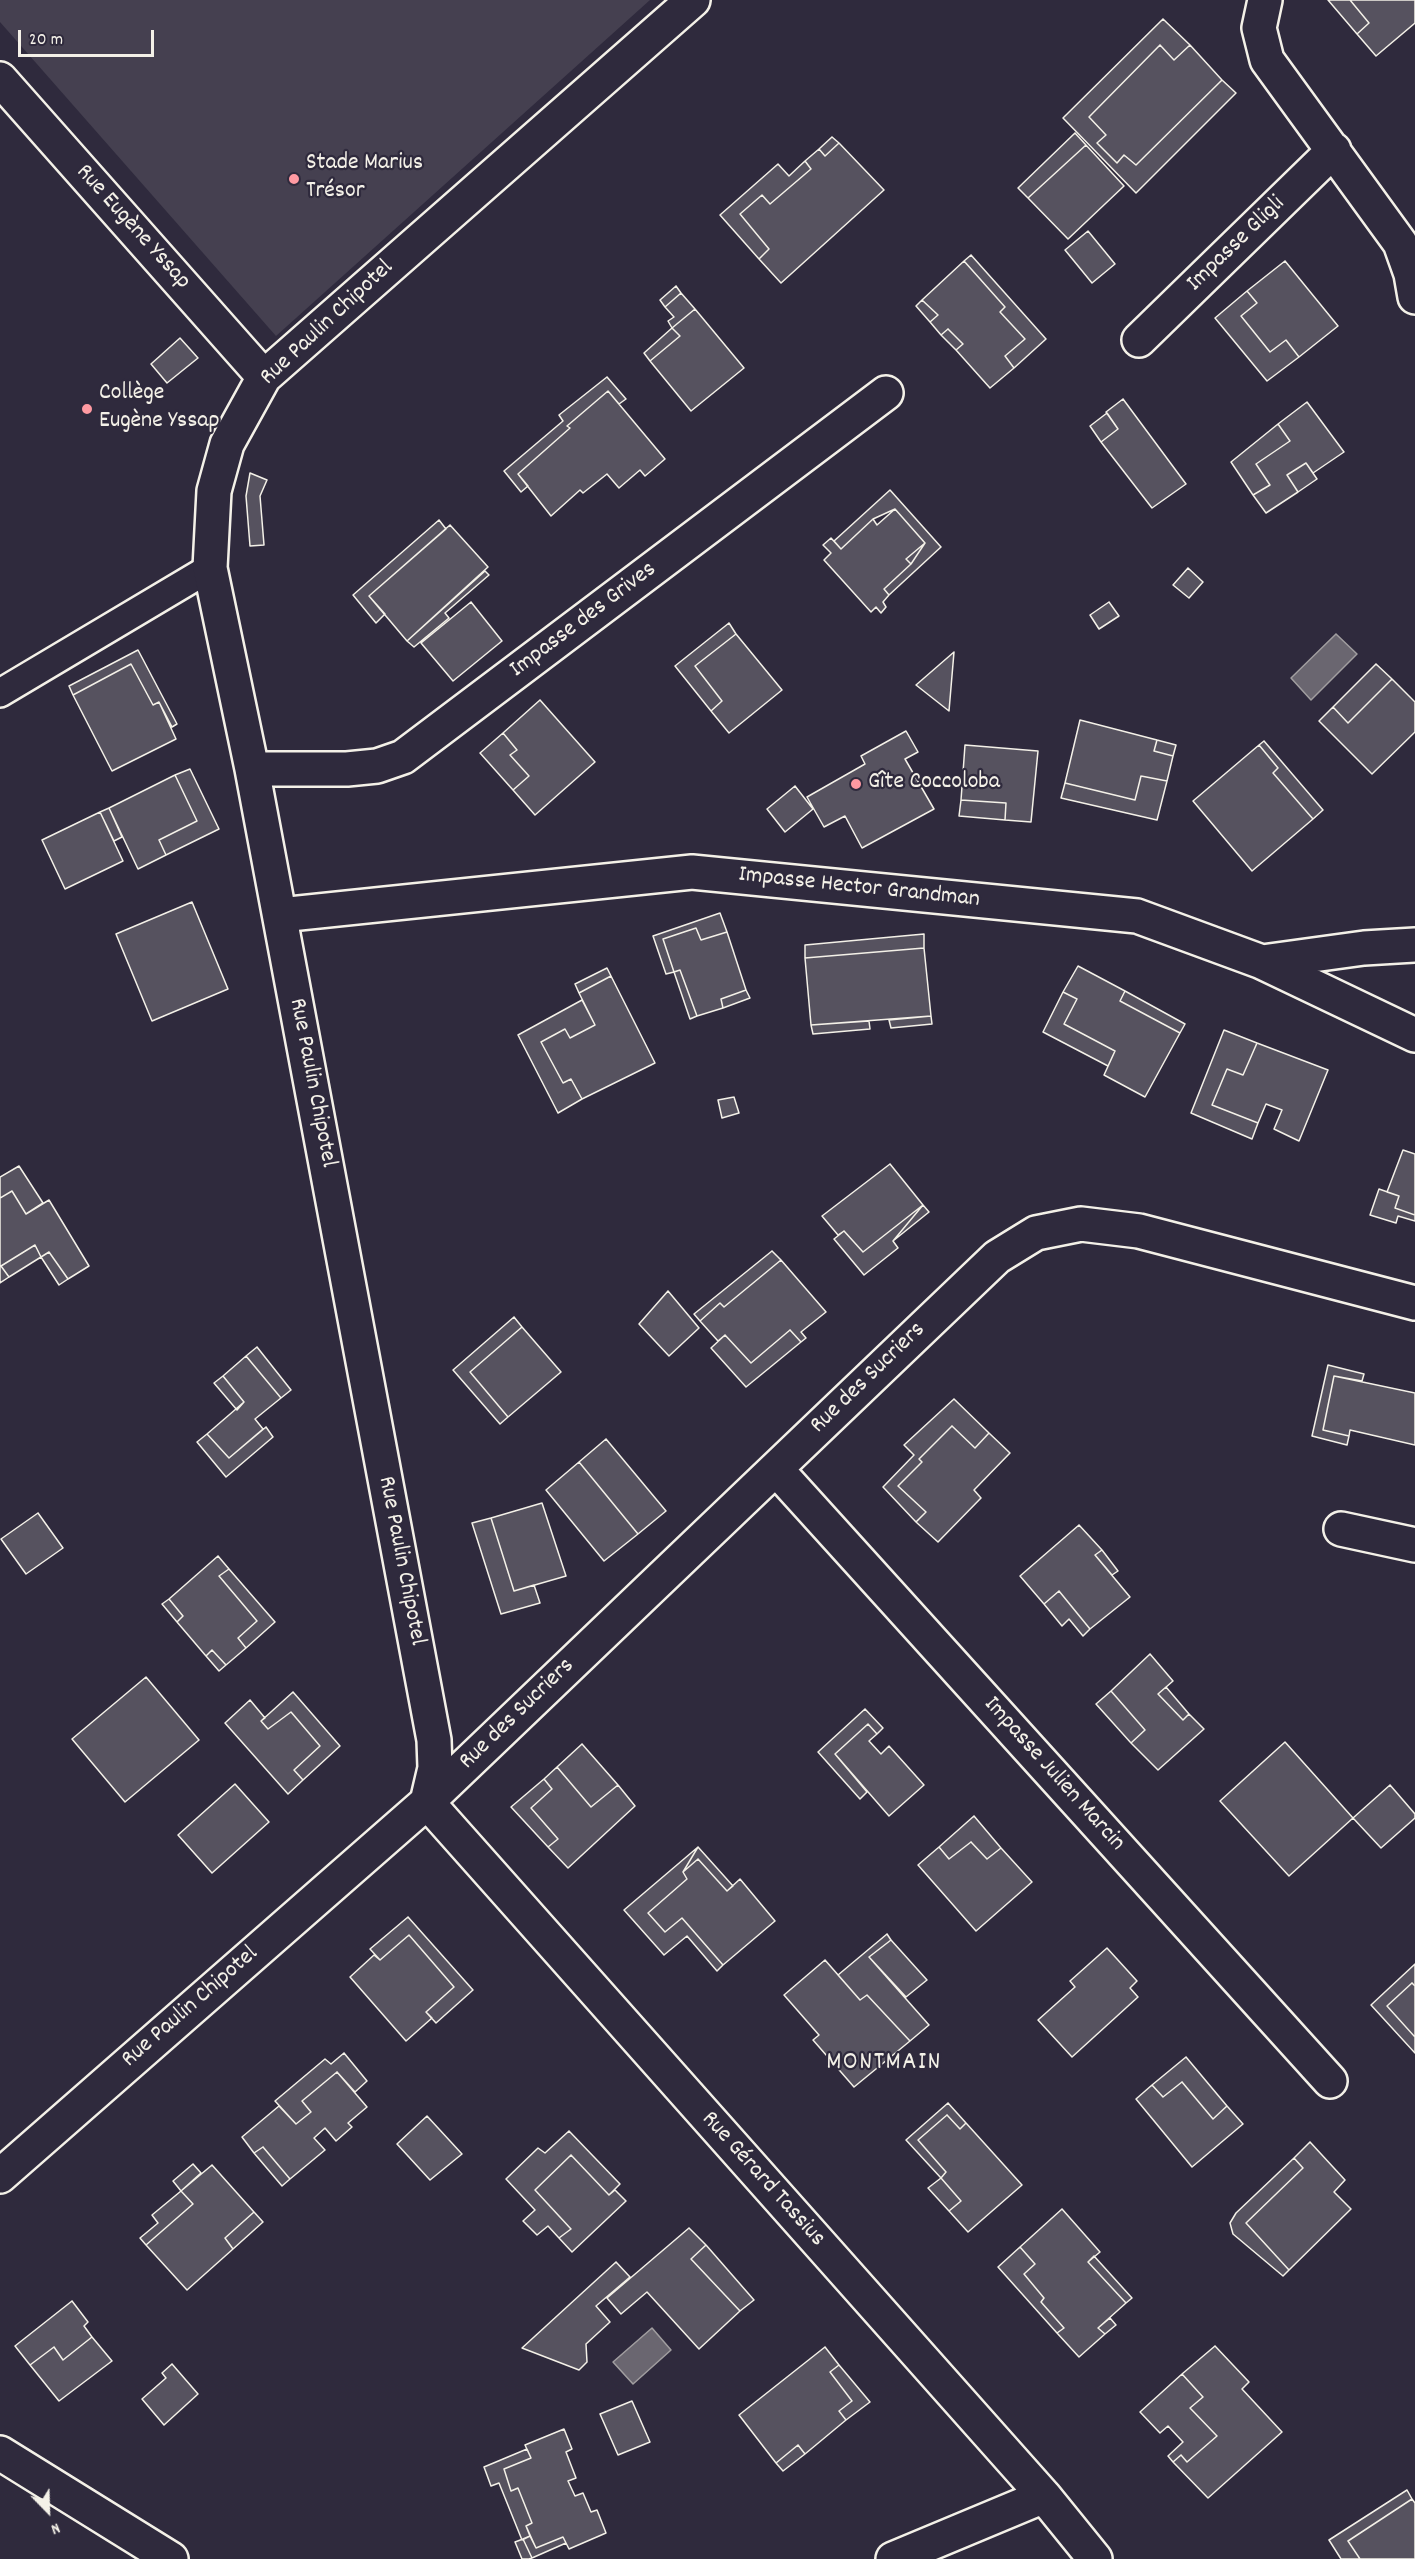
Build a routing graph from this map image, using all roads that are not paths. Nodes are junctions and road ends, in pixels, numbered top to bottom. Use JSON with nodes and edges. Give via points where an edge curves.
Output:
{"nodes":[{"id":1,"x":693,"y":0,"type":"edge"},
{"id":2,"x":1265,"y":0,"type":"edge"},
{"id":3,"x":0,"y":80,"type":"edge"},
{"id":4,"x":1334,"y":150,"type":"junction"},
{"id":5,"x":1415,"y":297,"type":"edge"},
{"id":6,"x":1139,"y":340,"type":"dead end"},
{"id":7,"x":264,"y":377,"type":"junction"},
{"id":8,"x":886,"y":393,"type":"dead end"},
{"id":9,"x":210,"y":568,"type":"junction"},
{"id":10,"x":0,"y":693,"type":"edge"},
{"id":11,"x":252,"y":769,"type":"junction"},
{"id":12,"x":280,"y":915,"type":"junction"},
{"id":13,"x":1415,"y":945,"type":"edge"},
{"id":14,"x":1262,"y":962,"type":"junction"},
{"id":15,"x":1415,"y":1035,"type":"edge"},
{"id":16,"x":1415,"y":1303,"type":"edge"},
{"id":17,"x":776,"y":1469,"type":"junction"},
{"id":18,"x":1341,"y":1528,"type":"dead end"},
{"id":19,"x":1415,"y":1545,"type":"edge"},
{"id":20,"x":427,"y":1802,"type":"junction"},
{"id":21,"x":1330,"y":2080,"type":"dead end"},
{"id":22,"x":1,"y":2174,"type":"edge"},
{"id":23,"x":0,"y":2453,"type":"edge"},
{"id":24,"x":1044,"y":2496,"type":"junction"},
{"id":25,"x":171,"y":2559,"type":"edge"},
{"id":26,"x":893,"y":2559,"type":"edge"},
{"id":27,"x":1095,"y":2559,"type":"edge"}],
"edges":[{"from":1,"to":7,"type":"street","name":"Rue Paulin Chipotel"},
{"from":2,"to":4,"type":"street","via":[[1259,28],[1267,60]]},
{"from":3,"to":7,"type":"street","name":"Rue Eugène Yssap"},
{"from":4,"to":5,"type":"street","via":[[1400,243],[1412,274]]},
{"from":4,"to":6,"type":"street","name":"Impasse Gligli"},
{"from":7,"to":9,"type":"street","name":"Rue Paulin Chipotel","via":[[227,444],[214,491]]},
{"from":8,"to":11,"type":"street","name":"Impasse des Grives","via":[[403,757],[377,766],[347,769]]},
{"from":9,"to":10,"type":"lane"},
{"from":9,"to":11,"type":"street","name":"Rue Paulin Chipotel"},
{"from":11,"to":12,"type":"street","name":"Rue Paulin Chipotel"},
{"from":12,"to":14,"type":"street","name":"Impasse Hector Grandman","via":[[692,872],[1137,916]]},
{"from":12,"to":20,"type":"street","name":"Rue Paulin Chipotel","via":[[434,1740],[435,1768]]},
{"from":13,"to":14,"type":"street"},
{"from":14,"to":15,"type":"street","name":"Impasse Hector Grandman"},
{"from":16,"to":17,"type":"street","name":"Rue des Sucriers","via":[[1139,1231],[1081,1224],[1036,1233],[997,1257]]},
{"from":17,"to":20,"type":"street","name":"Rue des Sucriers"},
{"from":17,"to":21,"type":"street","name":"Impasse Julien Marcin"},
{"from":18,"to":19,"type":"street"},
{"from":20,"to":22,"type":"street","name":"Rue Paulin Chipotel"},
{"from":20,"to":24,"type":"street","name":"Rue Gérard Tassius"},
{"from":23,"to":25,"type":"street"},
{"from":24,"to":26,"type":"street"},
{"from":24,"to":27,"type":"street","name":"Rue Gérard Tassius"}]}
